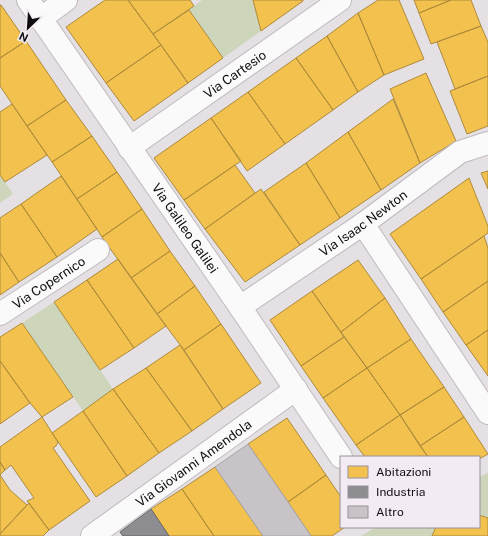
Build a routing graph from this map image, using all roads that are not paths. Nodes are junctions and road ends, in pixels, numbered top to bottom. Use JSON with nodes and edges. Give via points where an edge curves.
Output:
{"nodes":[{"id":1,"x":28,"y":0,"type":"edge"},
{"id":2,"x":66,"y":0,"type":"edge"},
{"id":3,"x":340,"y":0,"type":"edge"},
{"id":4,"x":40,"y":19,"type":"junction"},
{"id":5,"x":488,"y":143,"type":"edge"},
{"id":6,"x":129,"y":148,"type":"junction"},
{"id":7,"x":363,"y":224,"type":"junction"},
{"id":8,"x":98,"y":250,"type":"dead end"},
{"id":9,"x":240,"y":307,"type":"junction"},
{"id":10,"x":0,"y":314,"type":"edge"},
{"id":11,"x":296,"y":389,"type":"junction"},
{"id":12,"x":488,"y":413,"type":"edge"},
{"id":13,"x":340,"y":456,"type":"edge"},
{"id":14,"x":92,"y":536,"type":"edge"}],
"edges":[{"from":1,"to":4,"type":"street","name":"Via Galileo Galilei"},
{"from":2,"to":4,"type":"street"},
{"from":3,"to":6,"type":"street","name":"Via Cartesio"},
{"from":4,"to":6,"type":"street","name":"Via Galileo Galilei"},
{"from":5,"to":7,"type":"street","name":"Via Isaac Newton","via":[[460,152]]},
{"from":6,"to":9,"type":"street","name":"Via Galileo Galilei"},
{"from":7,"to":9,"type":"street","name":"Via Isaac Newton"},
{"from":7,"to":12,"type":"street"},
{"from":8,"to":10,"type":"street","name":"Via Copernico"},
{"from":9,"to":11,"type":"street","name":"Via Galileo Galilei"},
{"from":11,"to":13,"type":"street","name":"Via Galileo Galilei"},
{"from":11,"to":14,"type":"street","name":"Via Giovanni Amendola"}]}
